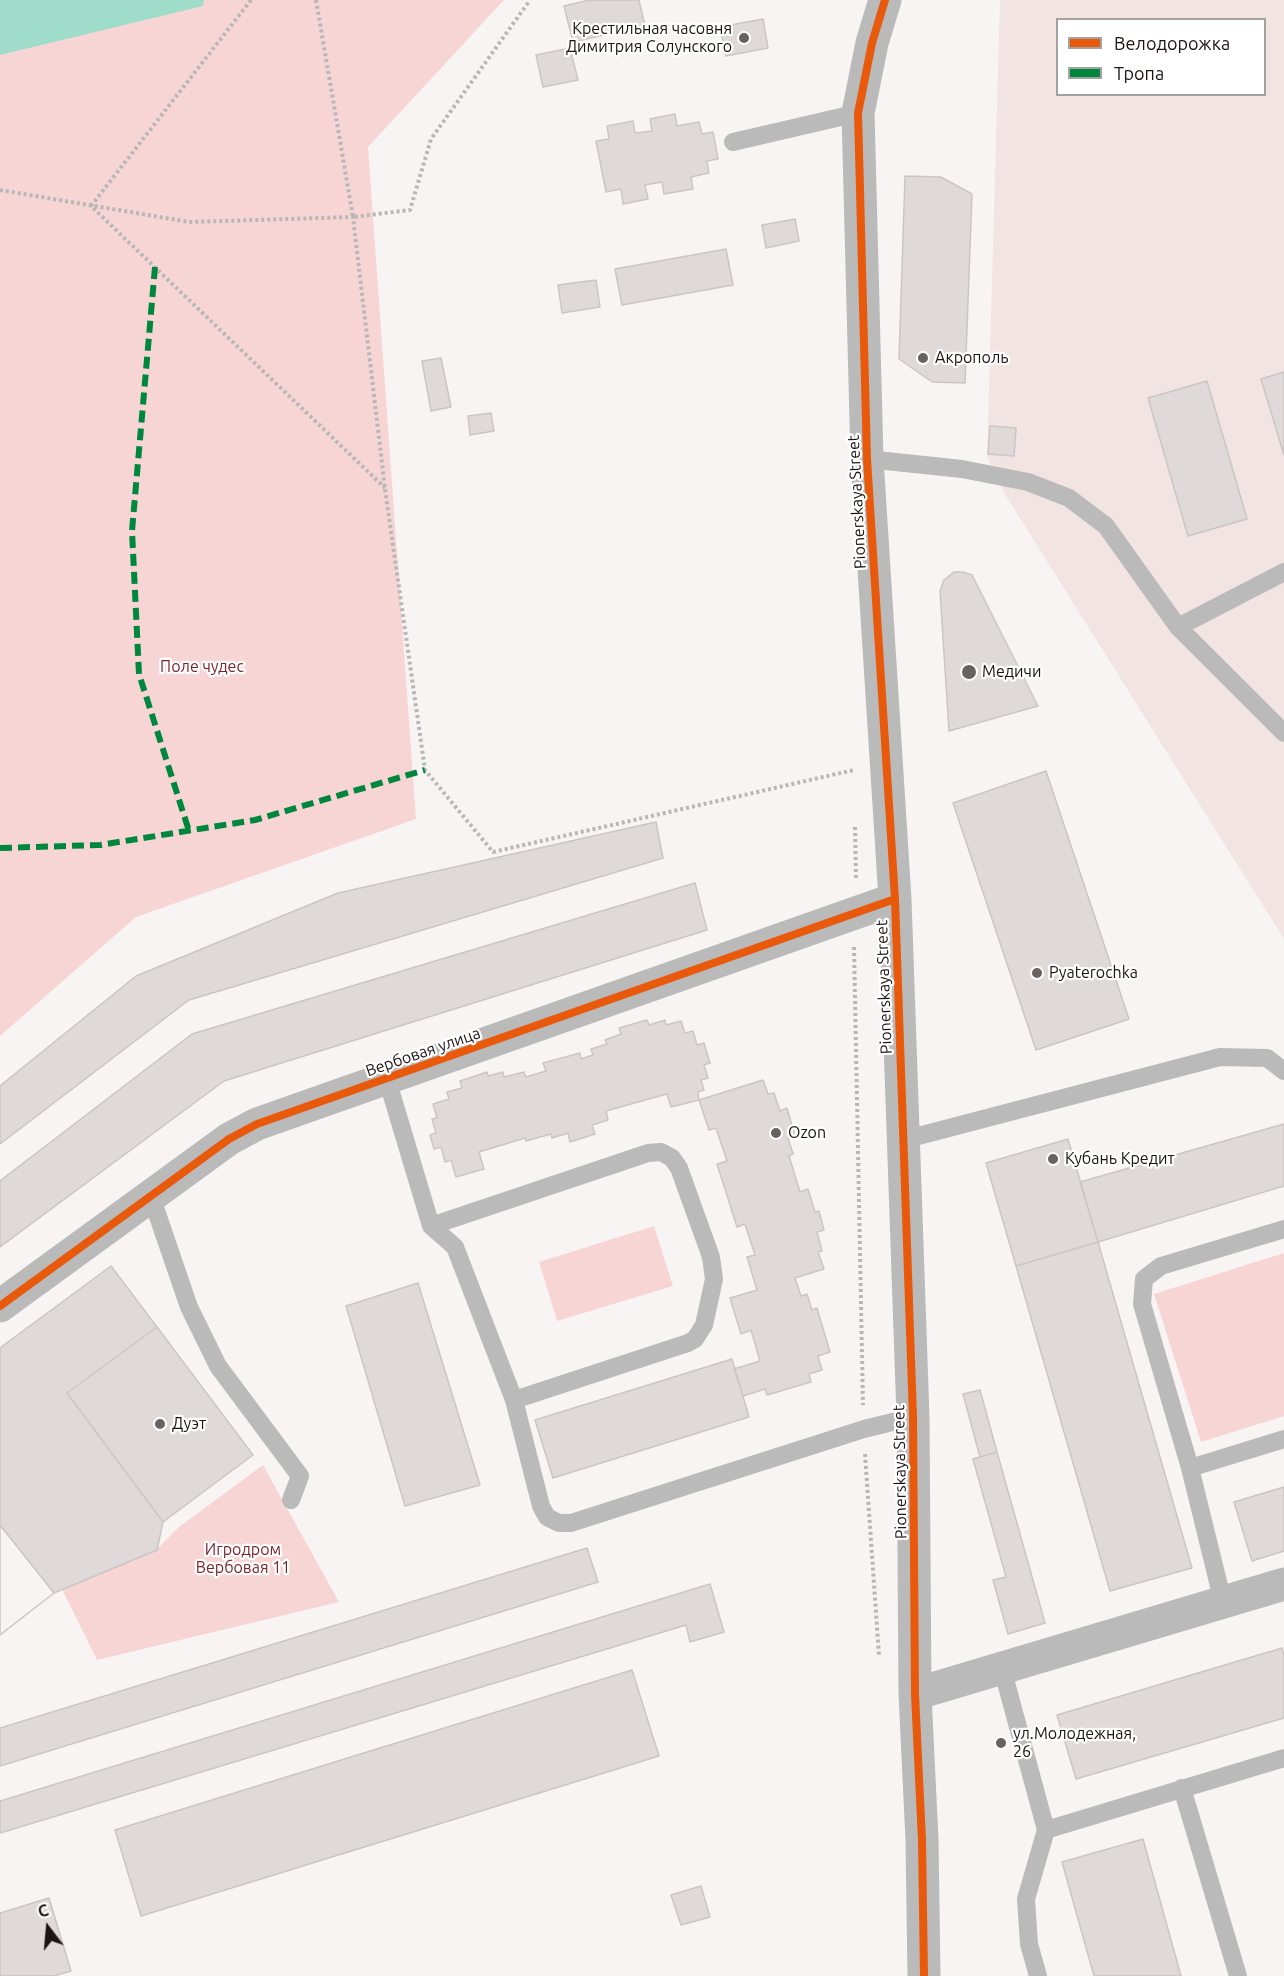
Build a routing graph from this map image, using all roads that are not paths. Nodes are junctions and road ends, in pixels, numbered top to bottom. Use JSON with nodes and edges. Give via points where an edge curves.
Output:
{"nodes":[{"id":1,"x":885,"y":0,"type":"edge"},
{"id":2,"x":858,"y":113,"type":"junction"},
{"id":3,"x":733,"y":142,"type":"dead end"},
{"id":4,"x":867,"y":459,"type":"junction"},
{"id":5,"x":1284,"y":572,"type":"edge"},
{"id":6,"x":1178,"y":627,"type":"junction"},
{"id":7,"x":1284,"y":733,"type":"edge"},
{"id":8,"x":895,"y":899,"type":"junction"},
{"id":9,"x":1284,"y":1071,"type":"edge"},
{"id":10,"x":387,"y":1078,"type":"junction"},
{"id":11,"x":903,"y":1140,"type":"junction"},
{"id":12,"x":151,"y":1196,"type":"junction"},
{"id":13,"x":431,"y":1226,"type":"junction"},
{"id":14,"x":1284,"y":1229,"type":"edge"},
{"id":15,"x":0,"y":1306,"type":"edge"},
{"id":16,"x":514,"y":1400,"type":"junction"},
{"id":17,"x":913,"y":1417,"type":"junction"},
{"id":18,"x":1284,"y":1439,"type":"edge"},
{"id":19,"x":1190,"y":1468,"type":"junction"},
{"id":20,"x":291,"y":1500,"type":"dead end"},
{"id":21,"x":1284,"y":1584,"type":"edge"},
{"id":22,"x":1222,"y":1602,"type":"junction"},
{"id":23,"x":1002,"y":1668,"type":"junction"},
{"id":24,"x":915,"y":1694,"type":"junction"},
{"id":25,"x":1284,"y":1758,"type":"edge"},
{"id":26,"x":1182,"y":1788,"type":"junction"},
{"id":27,"x":1046,"y":1830,"type":"junction"},
{"id":28,"x":924,"y":1976,"type":"edge"},
{"id":29,"x":1038,"y":1976,"type":"edge"},
{"id":30,"x":1238,"y":1976,"type":"edge"}],
"edges":[{"from":1,"to":2,"type":"street","name":"Pionerskaya Street"},
{"from":2,"to":3,"type":"lane"},
{"from":2,"to":4,"type":"street","name":"Pionerskaya Street"},
{"from":4,"to":6,"type":"lane","via":[[962,469],[1028,482],[1069,498],[1106,526]]},
{"from":4,"to":8,"type":"street","name":"Pionerskaya Street"},
{"from":5,"to":6,"type":"lane"},
{"from":6,"to":7,"type":"lane"},
{"from":8,"to":10,"type":"street","name":"Вербовая улица"},
{"from":8,"to":11,"type":"street","name":"Pionerskaya Street"},
{"from":9,"to":11,"type":"lane","via":[[1267,1058],[1220,1058]]},
{"from":10,"to":12,"type":"street","name":"Вербовая улица","via":[[257,1124],[229,1139]]},
{"from":10,"to":13,"type":"lane"},
{"from":11,"to":17,"type":"street","name":"Pionerskaya Street"},
{"from":12,"to":15,"type":"street","name":"Вербовая улица"},
{"from":12,"to":20,"type":"lane","via":[[189,1307],[218,1366],[300,1476]]},
{"from":13,"to":16,"type":"lane","via":[[455,1247]]},
{"from":13,"to":16,"type":"lane","via":[[648,1153],[661,1152],[679,1168],[713,1268],[713,1290],[700,1333],[687,1343]]},
{"from":14,"to":19,"type":"lane","via":[[1161,1266],[1143,1279],[1142,1304]]},
{"from":16,"to":17,"type":"lane","via":[[541,1506],[548,1517],[559,1523],[572,1523],[864,1429]]},
{"from":17,"to":24,"type":"street","name":"Pionerskaya Street"},
{"from":18,"to":19,"type":"lane"},
{"from":19,"to":22,"type":"lane"},
{"from":21,"to":22,"type":"street"},
{"from":22,"to":23,"type":"street"},
{"from":23,"to":24,"type":"street"},
{"from":23,"to":27,"type":"lane"},
{"from":24,"to":28,"type":"street","name":"Pionerskaya Street"},
{"from":25,"to":26,"type":"lane"},
{"from":26,"to":27,"type":"lane"},
{"from":26,"to":30,"type":"lane"},
{"from":27,"to":29,"type":"lane","via":[[1026,1899],[1029,1944]]}]}
